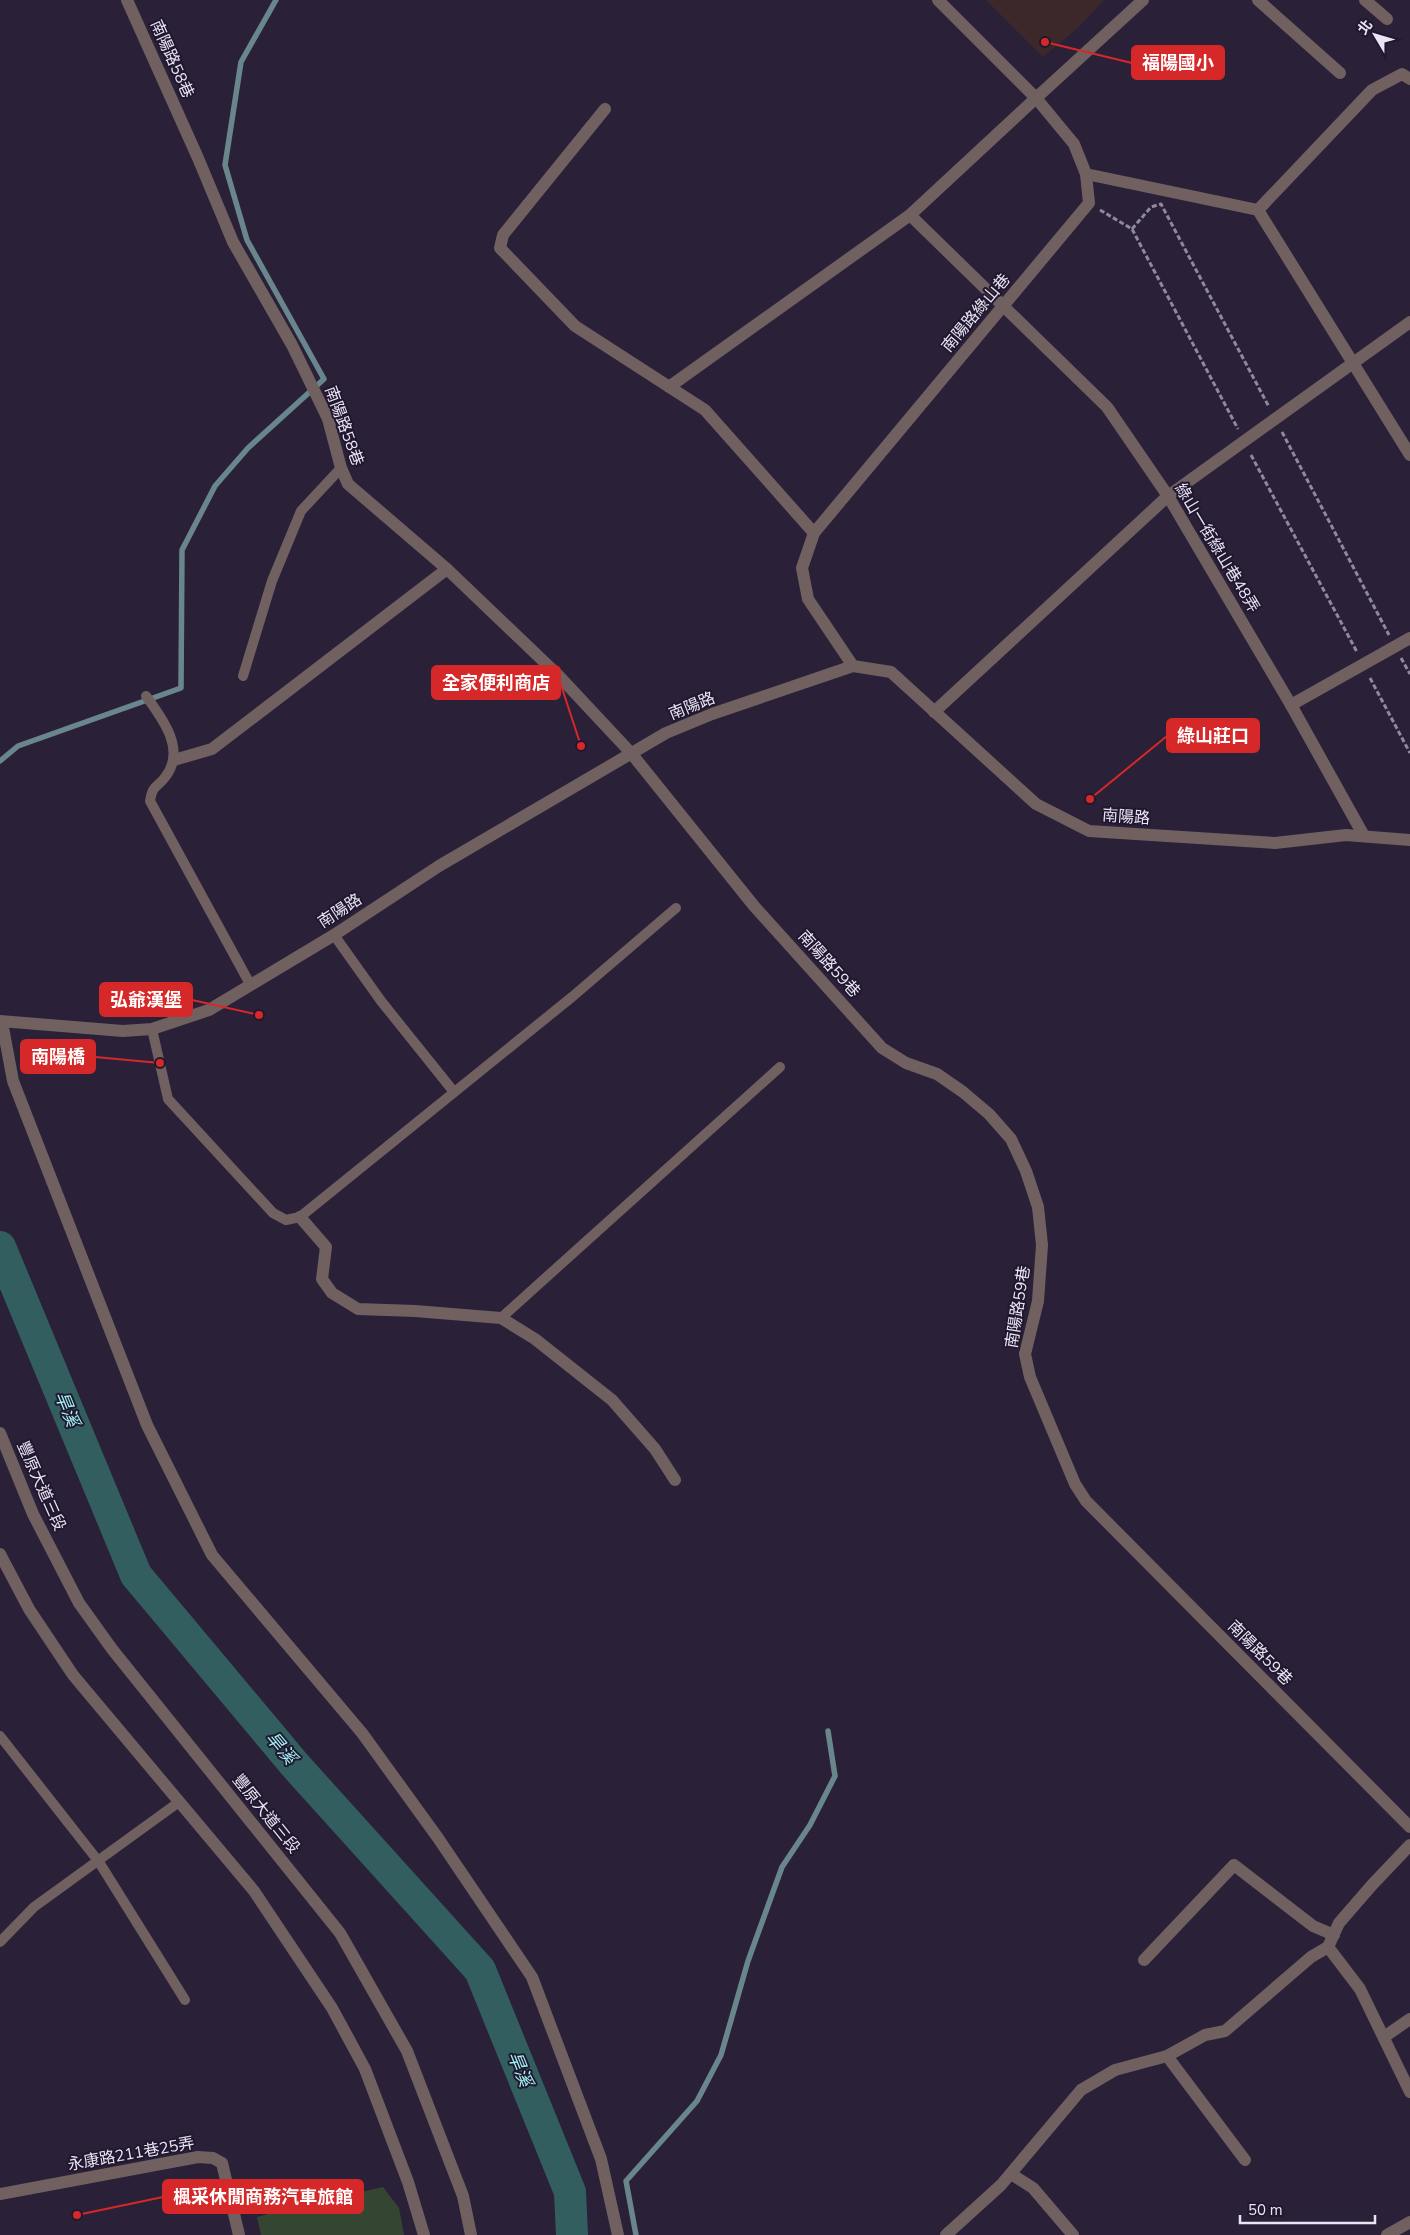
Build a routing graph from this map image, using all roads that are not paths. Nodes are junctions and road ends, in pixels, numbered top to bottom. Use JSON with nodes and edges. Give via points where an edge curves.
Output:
{"nodes":[{"id":1,"x":128,"y":0,"type":"edge"},
{"id":2,"x":938,"y":0,"type":"edge"},
{"id":3,"x":1143,"y":0,"type":"edge"},
{"id":4,"x":1258,"y":0,"type":"edge"},
{"id":5,"x":1365,"y":0,"type":"edge"},
{"id":6,"x":1387,"y":19,"type":"dead end"},
{"id":7,"x":1340,"y":73,"type":"dead end"},
{"id":8,"x":1410,"y":79,"type":"edge"},
{"id":9,"x":1036,"y":98,"type":"junction"},
{"id":10,"x":605,"y":109,"type":"dead end"},
{"id":11,"x":1086,"y":174,"type":"junction"},
{"id":12,"x":1258,"y":210,"type":"junction"},
{"id":13,"x":910,"y":215,"type":"junction"},
{"id":14,"x":1003,"y":305,"type":"junction"},
{"id":15,"x":1410,"y":322,"type":"edge"},
{"id":16,"x":1353,"y":364,"type":"junction"},
{"id":17,"x":669,"y":387,"type":"junction"},
{"id":18,"x":1410,"y":455,"type":"edge"},
{"id":19,"x":341,"y":468,"type":"junction"},
{"id":20,"x":1168,"y":496,"type":"junction"},
{"id":21,"x":814,"y":533,"type":"junction"},
{"id":22,"x":447,"y":569,"type":"junction"},
{"id":23,"x":1410,"y":638,"type":"edge"},
{"id":24,"x":853,"y":666,"type":"junction"},
{"id":25,"x":243,"y":676,"type":"dead end"},
{"id":26,"x":146,"y":696,"type":"dead end"},
{"id":27,"x":1291,"y":706,"type":"junction"},
{"id":28,"x":934,"y":712,"type":"junction"},
{"id":29,"x":631,"y":753,"type":"junction"},
{"id":30,"x":174,"y":760,"type":"junction"},
{"id":31,"x":1364,"y":836,"type":"junction"},
{"id":32,"x":1410,"y":840,"type":"edge"},
{"id":33,"x":676,"y":908,"type":"dead end"},
{"id":34,"x":334,"y":935,"type":"junction"},
{"id":35,"x":250,"y":984,"type":"junction"},
{"id":36,"x":1,"y":1022,"type":"edge"},
{"id":37,"x":152,"y":1029,"type":"junction"},
{"id":38,"x":780,"y":1067,"type":"dead end"},
{"id":39,"x":454,"y":1092,"type":"junction"},
{"id":40,"x":300,"y":1217,"type":"junction"},
{"id":41,"x":502,"y":1318,"type":"junction"},
{"id":42,"x":0,"y":1433,"type":"edge"},
{"id":43,"x":675,"y":1480,"type":"dead end"},
{"id":44,"x":0,"y":1554,"type":"edge"},
{"id":45,"x":0,"y":1736,"type":"edge"},
{"id":46,"x":179,"y":1802,"type":"junction"},
{"id":47,"x":1410,"y":1827,"type":"edge"},
{"id":48,"x":1410,"y":1845,"type":"edge"},
{"id":49,"x":99,"y":1862,"type":"junction"},
{"id":50,"x":1334,"y":1935,"type":"junction"},
{"id":51,"x":0,"y":1942,"type":"edge"},
{"id":52,"x":1328,"y":1947,"type":"junction"},
{"id":53,"x":1144,"y":1960,"type":"dead end"},
{"id":54,"x":185,"y":2000,"type":"dead end"},
{"id":55,"x":1410,"y":2019,"type":"edge"},
{"id":56,"x":1384,"y":2037,"type":"junction"},
{"id":57,"x":1167,"y":2056,"type":"junction"},
{"id":58,"x":1410,"y":2092,"type":"edge"},
{"id":59,"x":1245,"y":2160,"type":"dead end"},
{"id":60,"x":1011,"y":2174,"type":"junction"},
{"id":61,"x":0,"y":2194,"type":"edge"},
{"id":62,"x":1410,"y":2222,"type":"edge"},
{"id":63,"x":239,"y":2235,"type":"edge"},
{"id":64,"x":424,"y":2235,"type":"edge"},
{"id":65,"x":471,"y":2235,"type":"edge"},
{"id":66,"x":618,"y":2235,"type":"edge"},
{"id":67,"x":946,"y":2235,"type":"edge"},
{"id":68,"x":1073,"y":2235,"type":"edge"},
{"id":69,"x":1387,"y":2235,"type":"edge"}],
"edges":[{"from":1,"to":19,"type":"street","name":"南陽路58巷","via":[[233,242],[292,345],[328,419]]},
{"from":2,"to":9,"type":"street"},
{"from":3,"to":9,"type":"street"},
{"from":4,"to":7,"type":"street"},
{"from":5,"to":6,"type":"street"},
{"from":8,"to":12,"type":"street","via":[[1402,74],[1372,90]]},
{"from":9,"to":11,"type":"street","via":[[1074,144]]},
{"from":9,"to":13,"type":"street"},
{"from":10,"to":17,"type":"street","via":[[503,235],[500,248],[575,326]]},
{"from":11,"to":12,"type":"street"},
{"from":11,"to":14,"type":"street","name":"南陽路綠山巷","via":[[1088,203]]},
{"from":12,"to":16,"type":"street"},
{"from":13,"to":14,"type":"street","name":"綠山一街綠山巷48弄"},
{"from":13,"to":17,"type":"street"},
{"from":14,"to":20,"type":"street","name":"綠山一街綠山巷48弄","via":[[1107,406]]},
{"from":14,"to":21,"type":"street","name":"南陽路綠山巷"},
{"from":15,"to":16,"type":"street"},
{"from":16,"to":18,"type":"street"},
{"from":16,"to":20,"type":"street"},
{"from":17,"to":21,"type":"street","via":[[705,410]]},
{"from":19,"to":22,"type":"street","name":"南陽路58巷","via":[[348,484]]},
{"from":19,"to":25,"type":"lane","via":[[301,511],[272,581]]},
{"from":20,"to":27,"type":"street","name":"綠山一街綠山巷48弄"},
{"from":20,"to":28,"type":"street"},
{"from":21,"to":24,"type":"street","name":"南陽路綠山巷","via":[[802,568],[808,599]]},
{"from":22,"to":29,"type":"street","name":"南陽路58巷","via":[[559,676]]},
{"from":22,"to":30,"type":"street","via":[[212,749]]},
{"from":23,"to":27,"type":"street"},
{"from":24,"to":28,"type":"street","name":"南陽路","via":[[892,672]]},
{"from":24,"to":29,"type":"street","name":"南陽路","via":[[712,714],[666,733]]},
{"from":26,"to":30,"type":"lane","via":[[166,722]]},
{"from":27,"to":31,"type":"street","name":"綠山一街綠山巷48弄"},
{"from":28,"to":31,"type":"street","name":"南陽路","via":[[1036,804],[1089,831],[1275,843]]},
{"from":29,"to":34,"type":"street","name":"南陽路","via":[[439,866]]},
{"from":29,"to":47,"type":"street","name":"南陽路59巷","via":[[754,906],[882,1048],[906,1063],[936,1074],[963,1092],[1011,1139],[1038,1207],[1042,1246],[1038,1301],[1025,1354],[1030,1377],[1075,1484],[1086,1501]]},
{"from":30,"to":35,"type":"lane","via":[[166,776],[152,789],[150,801]]},
{"from":31,"to":32,"type":"street","name":"南陽路"},
{"from":33,"to":39,"type":"lane"},
{"from":34,"to":35,"type":"street","name":"南陽路"},
{"from":34,"to":39,"type":"lane","via":[[381,1001]]},
{"from":35,"to":37,"type":"street","name":"南陽路","via":[[209,1010]]},
{"from":36,"to":37,"type":"street","name":"南陽路","via":[[123,1031]]},
{"from":36,"to":66,"type":"street","via":[[13,1081],[147,1425],[212,1555],[362,1733],[532,1977],[601,2158]]},
{"from":37,"to":40,"type":"lane","via":[[168,1099],[273,1213],[286,1220]]},
{"from":38,"to":41,"type":"lane"},
{"from":39,"to":40,"type":"lane"},
{"from":40,"to":41,"type":"street","via":[[326,1247],[322,1279],[332,1293],[358,1309]]},
{"from":41,"to":43,"type":"street","via":[[535,1339],[612,1400],[655,1449]]},
{"from":42,"to":65,"type":"street","name":"豐原大道三段","via":[[33,1514],[79,1603],[340,1933],[407,2051],[463,2196]]},
{"from":44,"to":46,"type":"street","via":[[29,1609],[73,1675]]},
{"from":45,"to":49,"type":"lane"},
{"from":46,"to":49,"type":"lane"},
{"from":46,"to":64,"type":"street","via":[[254,1891],[332,2008],[366,2069]]},
{"from":48,"to":50,"type":"street","via":[[1339,1923]]},
{"from":49,"to":51,"type":"lane","via":[[34,1907]]},
{"from":49,"to":54,"type":"lane"},
{"from":50,"to":52,"type":"street"},
{"from":50,"to":53,"type":"street","via":[[1313,1926],[1234,1864]]},
{"from":52,"to":56,"type":"street","via":[[1360,1989]]},
{"from":52,"to":57,"type":"street","via":[[1311,1957],[1225,2031],[1205,2035]]},
{"from":55,"to":56,"type":"street"},
{"from":56,"to":58,"type":"street"},
{"from":57,"to":59,"type":"street"},
{"from":57,"to":60,"type":"street","via":[[1115,2070],[1082,2090]]},
{"from":60,"to":67,"type":"street"},
{"from":60,"to":68,"type":"street","via":[[1033,2188]]},
{"from":61,"to":63,"type":"street","name":"永康路211巷25弄","via":[[198,2157],[213,2158],[222,2163],[227,2175]]},
{"from":62,"to":69,"type":"street"}]}
